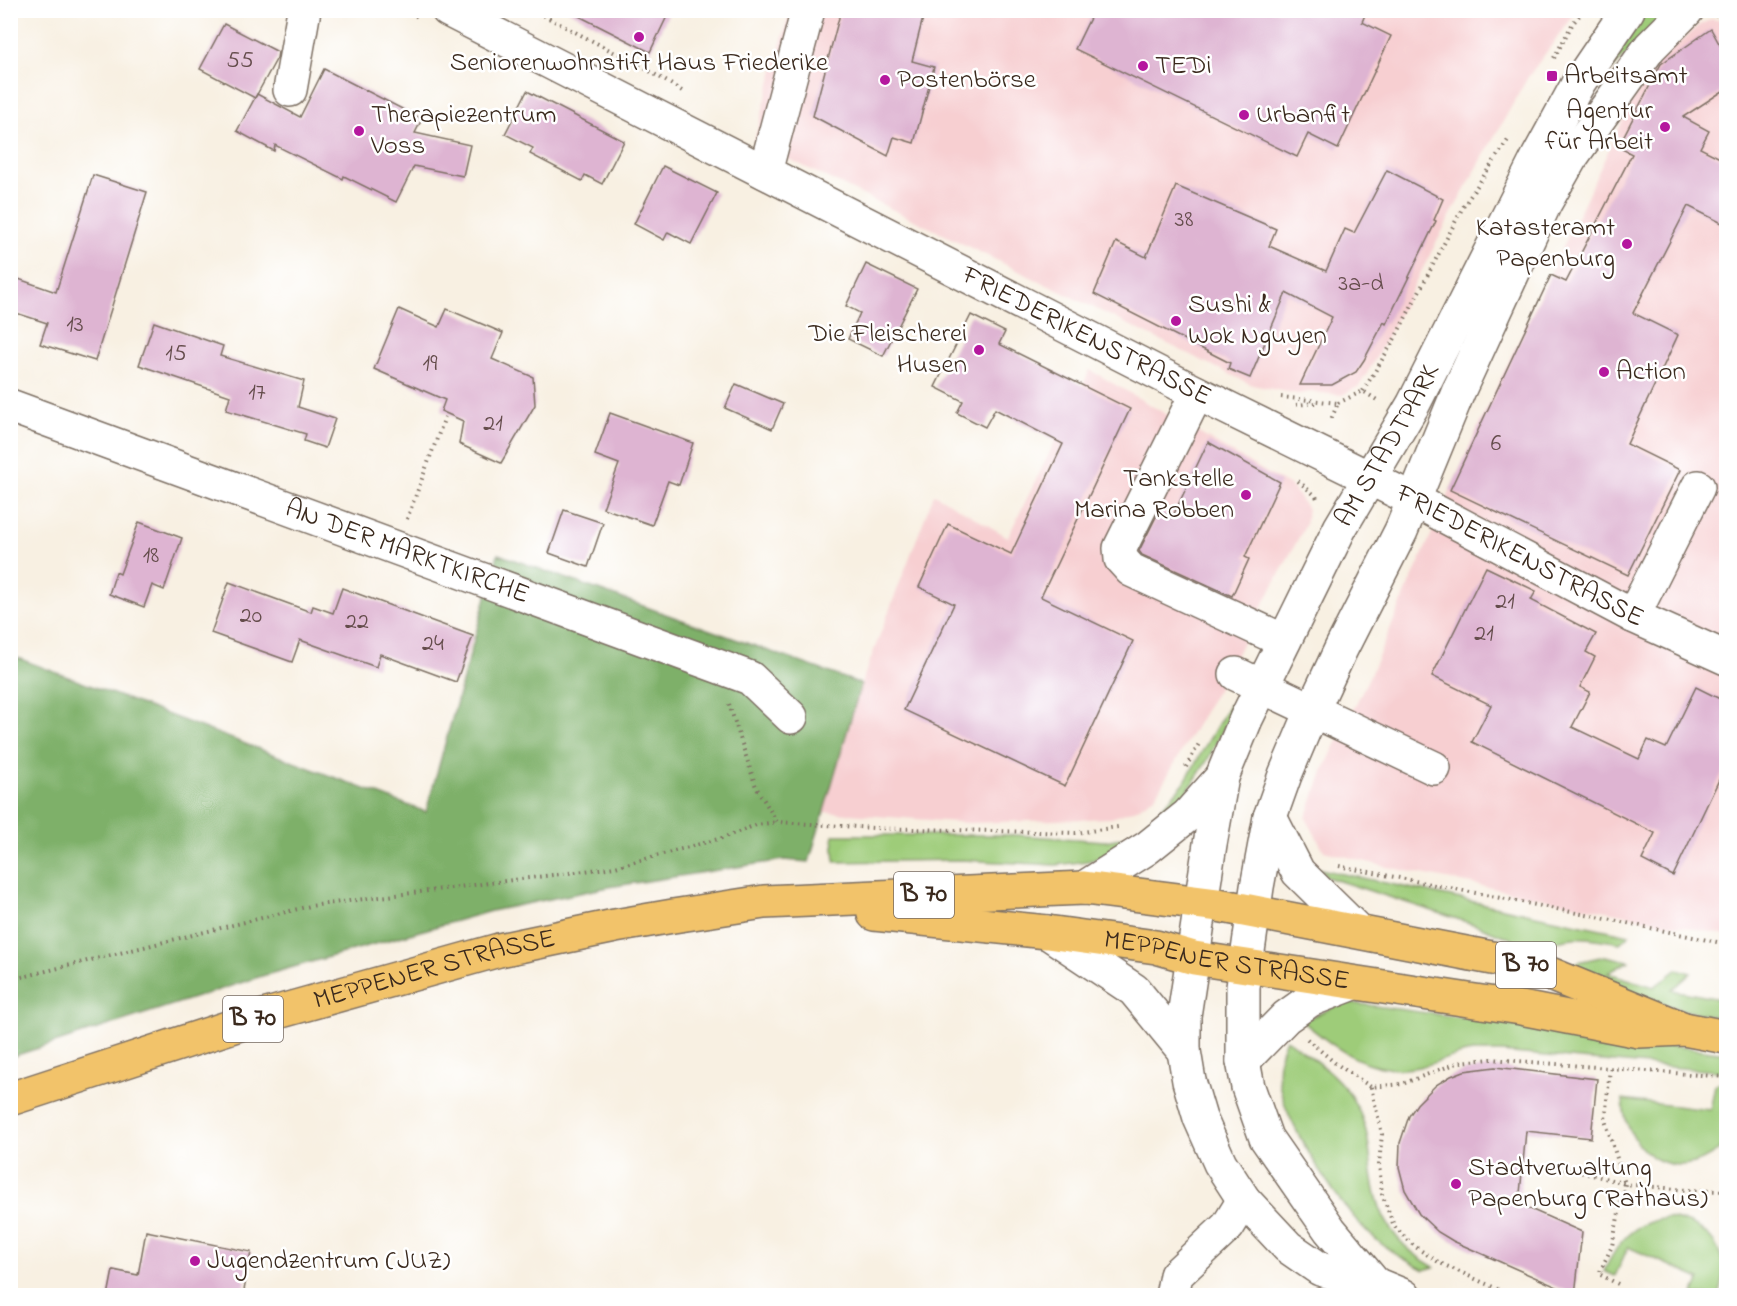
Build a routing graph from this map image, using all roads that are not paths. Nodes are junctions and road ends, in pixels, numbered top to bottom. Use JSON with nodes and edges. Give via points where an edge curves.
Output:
{"nodes":[{"id":1,"x":304,"y":10,"type":"edge"},
{"id":2,"x":448,"y":10,"type":"edge"},
{"id":3,"x":808,"y":10,"type":"edge"},
{"id":4,"x":1628,"y":10,"type":"edge"},
{"id":5,"x":1687,"y":10,"type":"edge"},
{"id":6,"x":290,"y":90,"type":"dead end"},
{"id":7,"x":765,"y":172,"type":"junction"},
{"id":8,"x":1197,"y":393,"type":"junction"},
{"id":9,"x":10,"y":406,"type":"edge"},
{"id":10,"x":1370,"y":478,"type":"junction"},
{"id":11,"x":1698,"y":488,"type":"dead end"},
{"id":12,"x":1414,"y":500,"type":"junction"},
{"id":13,"x":1634,"y":616,"type":"junction"},
{"id":14,"x":1284,"y":641,"type":"junction"},
{"id":15,"x":1726,"y":658,"type":"edge"},
{"id":16,"x":1249,"y":680,"type":"junction"},
{"id":17,"x":1312,"y":711,"type":"junction"},
{"id":18,"x":791,"y":717,"type":"dead end"},
{"id":19,"x":1434,"y":768,"type":"dead end"},
{"id":20,"x":1222,"y":777,"type":"junction"},
{"id":21,"x":1270,"y":817,"type":"junction"},
{"id":22,"x":1084,"y":888,"type":"junction"},
{"id":23,"x":764,"y":902,"type":"junction"},
{"id":24,"x":1201,"y":902,"type":"junction"},
{"id":25,"x":1253,"y":911,"type":"junction"},
{"id":26,"x":1358,"y":931,"type":"junction"},
{"id":27,"x":1047,"y":932,"type":"junction"},
{"id":28,"x":1194,"y":958,"type":"junction"},
{"id":29,"x":1245,"y":966,"type":"junction"},
{"id":30,"x":1354,"y":983,"type":"junction"},
{"id":31,"x":1684,"y":1029,"type":"junction"},
{"id":32,"x":1726,"y":1037,"type":"edge"},
{"id":33,"x":1184,"y":1051,"type":"junction"},
{"id":34,"x":1243,"y":1061,"type":"junction"},
{"id":35,"x":10,"y":1100,"type":"edge"},
{"id":36,"x":1244,"y":1200,"type":"junction"},
{"id":37,"x":1389,"y":1290,"type":"edge"},
{"id":38,"x":1172,"y":1296,"type":"edge"}],
"edges":[{"from":1,"to":6,"type":"street"},
{"from":2,"to":7,"type":"street","name":"FRIEDERIKENSTRASSE"},
{"from":3,"to":7,"type":"street"},
{"from":4,"to":10,"type":"street","name":"AM STADTPARK","via":[[1574,92],[1413,405]]},
{"from":5,"to":12,"type":"street","name":"AM STADTPARK","via":[[1650,47],[1570,159],[1545,203],[1459,390]]},
{"from":7,"to":8,"type":"street","name":"FRIEDERIKENSTRASSE"},
{"from":8,"to":10,"type":"street","name":"FRIEDERIKENSTRASSE"},
{"from":8,"to":14,"type":"street","via":[[1120,548],[1121,559],[1131,570]]},
{"from":9,"to":18,"type":"street","name":"AN DER MARKTKIRCHE","via":[[750,678]]},
{"from":10,"to":12,"type":"street","name":"FRIEDERIKENSTRASSE"},
{"from":10,"to":14,"type":"street","name":"AM STADTPARK","via":[[1340,528]]},
{"from":11,"to":13,"type":"street"},
{"from":12,"to":13,"type":"street","name":"FRIEDERIKENSTRASSE"},
{"from":12,"to":17,"type":"street","name":"AM STADTPARK"},
{"from":13,"to":15,"type":"street","name":"FRIEDERIKENSTRASSE"},
{"from":14,"to":16,"type":"street","name":"AM STADTPARK"},
{"from":16,"to":17,"type":"street"},
{"from":16,"to":20,"type":"street","name":"AM STADTPARK","via":[[1246,719]]},
{"from":17,"to":19,"type":"street"},
{"from":17,"to":21,"type":"street","name":"AM STADTPARK"},
{"from":20,"to":22,"type":"street","name":"MEPPENER STRASSE","number":"B 70","via":[[1188,815],[1148,848]]},
{"from":20,"to":24,"type":"street","name":"AM STADTPARK"},
{"from":21,"to":25,"type":"street","name":"AM STADTPARK"},
{"from":21,"to":26,"type":"street","via":[[1298,872]]},
{"from":22,"to":23,"type":"main road","name":"MEPPENER STRASSE","number":"B 70"},
{"from":22,"to":24,"type":"main road","name":"MEPPENER STRASSE","number":"B 70"},
{"from":23,"to":27,"type":"main road","name":"MEPPENER STRASSE","number":"B 70"},
{"from":23,"to":35,"type":"main road","name":"MEPPENER STRASSE","number":"B 70","via":[[500,950],[267,1015]]},
{"from":24,"to":25,"type":"main road","name":"MEPPENER STRASSE","number":"B 70"},
{"from":24,"to":28,"type":"street","name":"AM STADTPARK"},
{"from":25,"to":26,"type":"main road","name":"MEPPENER STRASSE","number":"B 70"},
{"from":25,"to":29,"type":"street","name":"AM STADTPARK"},
{"from":26,"to":31,"type":"main road","name":"MEPPENER STRASSE","number":"B 70","via":[[1528,965]]},
{"from":27,"to":28,"type":"main road","name":"MEPPENER STRASSE","number":"B 70","via":[[1156,947]]},
{"from":27,"to":33,"type":"street","number":"B 70","via":[[1134,990]]},
{"from":28,"to":29,"type":"main road","name":"MEPPENER STRASSE","number":"B 70"},
{"from":28,"to":33,"type":"street","name":"AM STADTPARK","via":[[1184,1016]]},
{"from":29,"to":30,"type":"main road","name":"MEPPENER STRASSE","number":"B 70"},
{"from":29,"to":34,"type":"street","name":"AM STADTPARK"},
{"from":30,"to":31,"type":"main road","name":"MEPPENER STRASSE","number":"B 70","via":[[1521,1008],[1639,1031]]},
{"from":30,"to":34,"type":"street","number":"B 70","via":[[1310,1000],[1286,1017]]},
{"from":31,"to":32,"type":"main road","name":"MEPPENER STRASSE","number":"B 70"},
{"from":33,"to":36,"type":"street","name":"AM STADTPARK","via":[[1200,1118],[1220,1163]]},
{"from":34,"to":37,"type":"street","name":"AM STADTPARK","via":[[1266,1138],[1330,1230]]},
{"from":36,"to":37,"type":"street","name":"AM STADTPARK","via":[[1288,1246],[1320,1269]]},
{"from":36,"to":38,"type":"street","via":[[1228,1226],[1176,1275]]}]}
